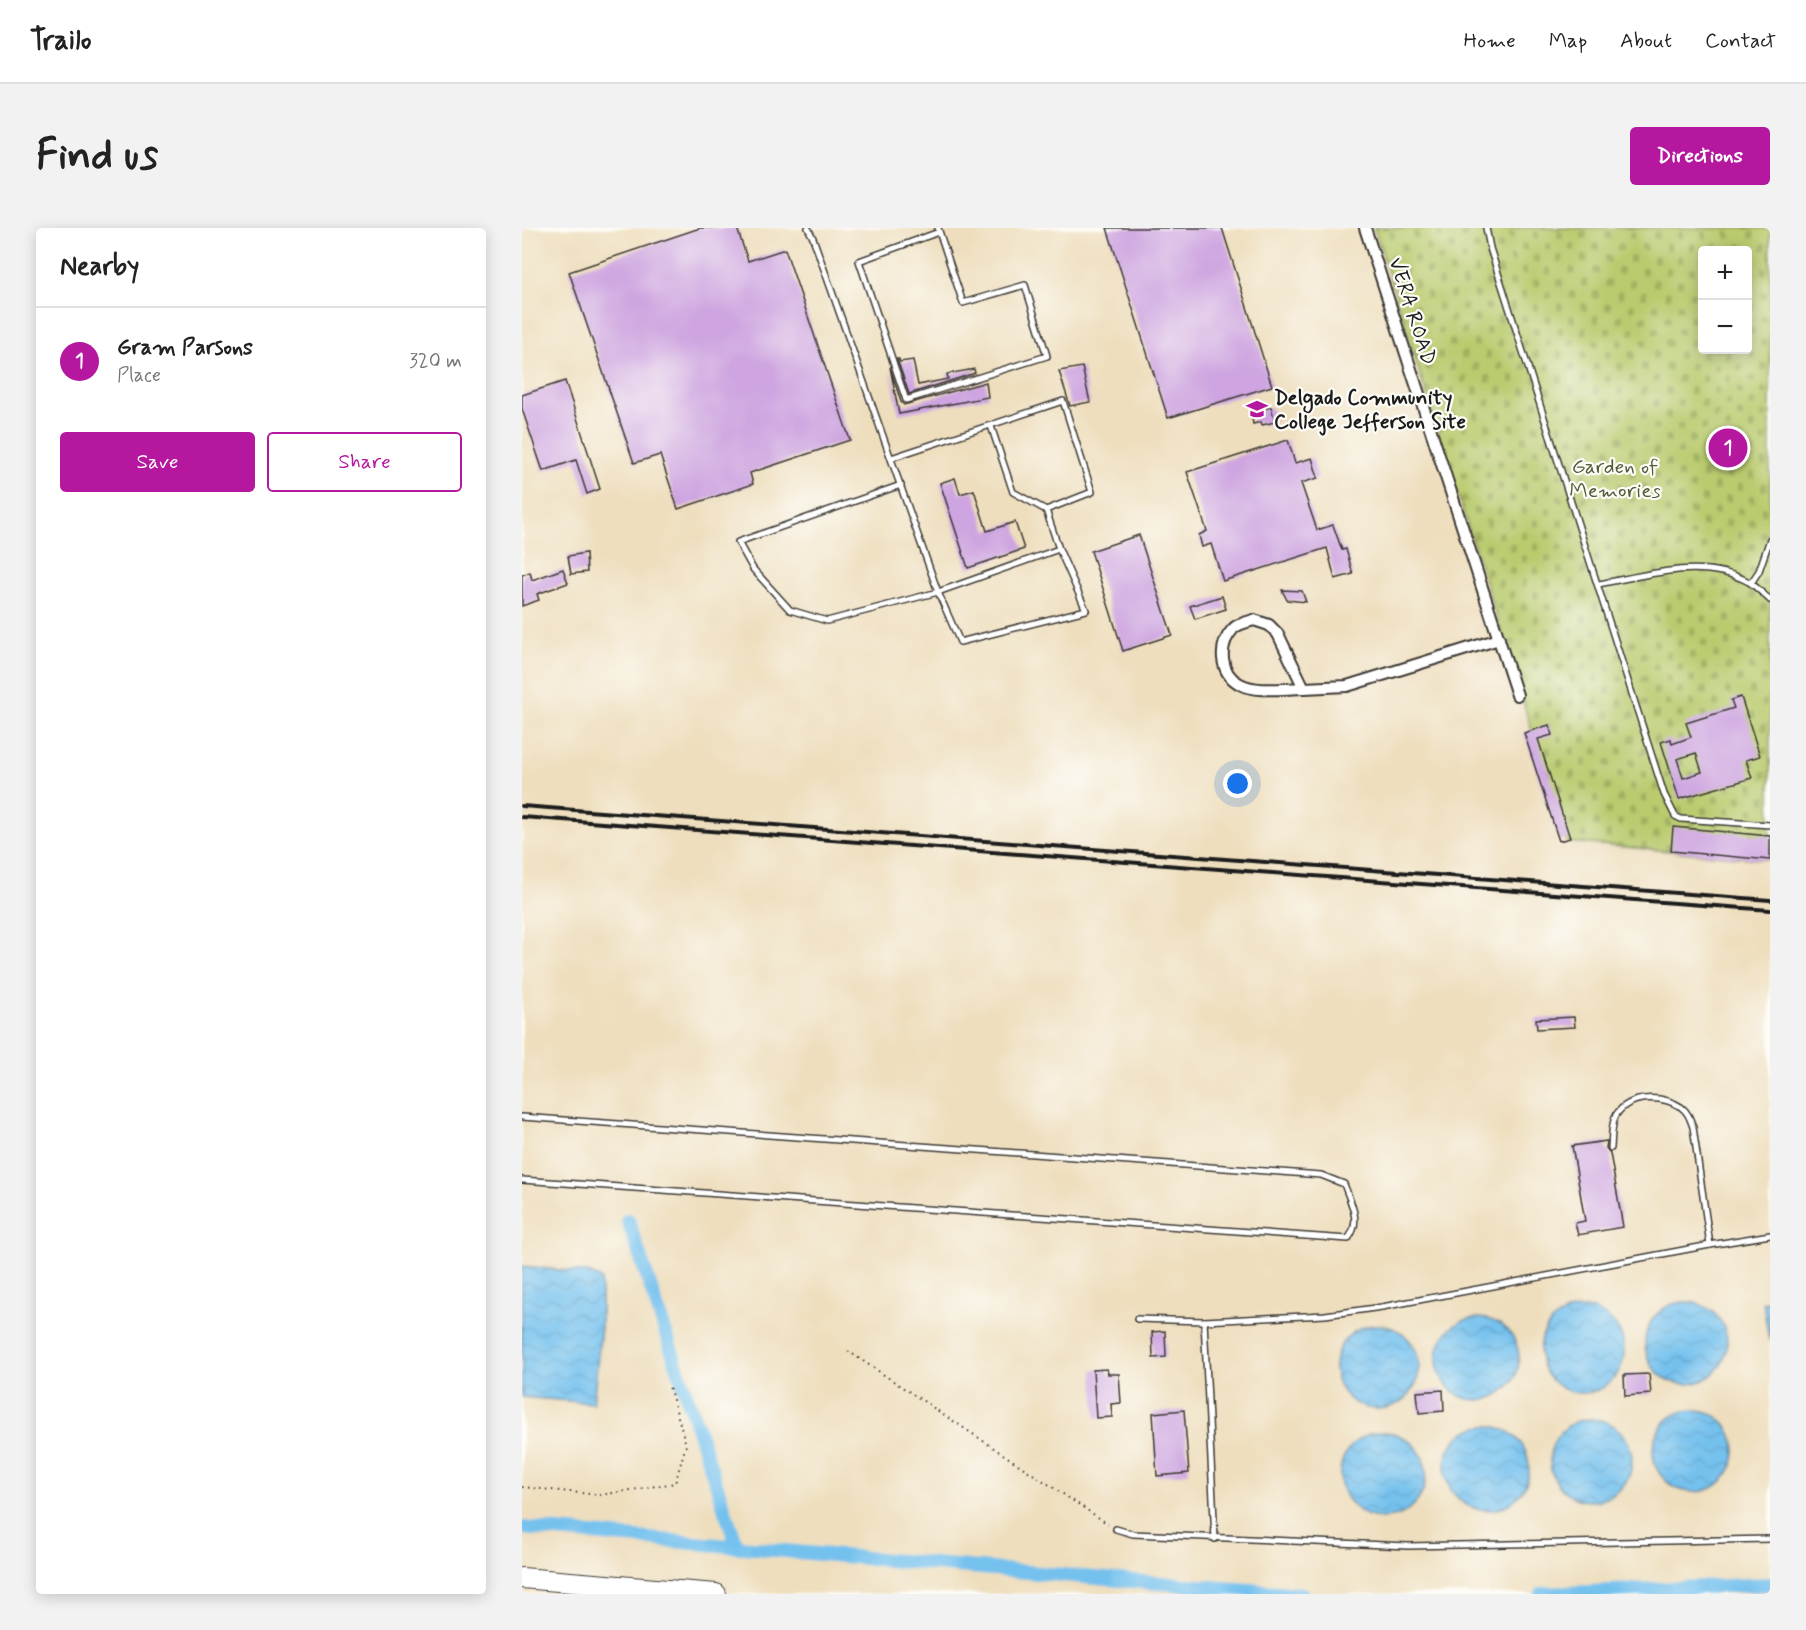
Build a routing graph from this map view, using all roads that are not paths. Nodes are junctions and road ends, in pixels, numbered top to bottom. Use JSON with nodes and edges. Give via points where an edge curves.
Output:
{"nodes":[{"id":1,"x":808,"y":228,"type":"edge"},
{"id":2,"x":1365,"y":228,"type":"edge"},
{"id":3,"x":1486,"y":228,"type":"edge"},
{"id":4,"x":938,"y":230,"type":"edge"},
{"id":5,"x":991,"y":426,"type":"junction"},
{"id":6,"x":891,"y":458,"type":"junction"},
{"id":7,"x":901,"y":485,"type":"junction"},
{"id":8,"x":1046,"y":510,"type":"junction"},
{"id":9,"x":1770,"y":539,"type":"edge"},
{"id":10,"x":1059,"y":549,"type":"junction"},
{"id":11,"x":1751,"y":583,"type":"junction"},
{"id":12,"x":1599,"y":584,"type":"junction"},
{"id":13,"x":938,"y":592,"type":"junction"},
{"id":14,"x":1770,"y":600,"type":"edge"},
{"id":15,"x":1499,"y":639,"type":"junction"},
{"id":16,"x":1304,"y":688,"type":"junction"},
{"id":17,"x":1517,"y":695,"type":"dead end"},
{"id":18,"x":1770,"y":825,"type":"edge"},
{"id":19,"x":522,"y":1117,"type":"edge"},
{"id":20,"x":1611,"y":1148,"type":"dead end"},
{"id":21,"x":522,"y":1180,"type":"edge"},
{"id":22,"x":1770,"y":1235,"type":"edge"},
{"id":23,"x":1710,"y":1245,"type":"junction"},
{"id":24,"x":1137,"y":1319,"type":"dead end"},
{"id":25,"x":1204,"y":1321,"type":"junction"},
{"id":26,"x":1116,"y":1529,"type":"road end"},
{"id":27,"x":1215,"y":1539,"type":"junction"},
{"id":28,"x":1770,"y":1539,"type":"edge"},
{"id":29,"x":522,"y":1578,"type":"edge"},
{"id":30,"x":716,"y":1594,"type":"edge"}],
"edges":[{"from":1,"to":6,"type":"lane"},
{"from":2,"to":15,"type":"street","name":"VERA ROAD"},
{"from":3,"to":12,"type":"lane"},
{"from":4,"to":4,"type":"lane","via":[[963,303],[1025,285],[1047,356],[906,400],[859,261]]},
{"from":5,"to":6,"type":"lane"},
{"from":5,"to":8,"type":"lane","via":[[1013,492]]},
{"from":5,"to":8,"type":"lane","via":[[1063,401],[1092,492]]},
{"from":6,"to":7,"type":"lane"},
{"from":7,"to":13,"type":"lane"},
{"from":7,"to":13,"type":"lane","via":[[738,542],[753,569],[790,610],[827,621]]},
{"from":8,"to":10,"type":"lane"},
{"from":9,"to":11,"type":"lane"},
{"from":10,"to":13,"type":"lane"},
{"from":10,"to":13,"type":"lane","via":[[1086,610],[960,642]]},
{"from":11,"to":12,"type":"lane","via":[[1716,571],[1692,569]]},
{"from":11,"to":14,"type":"lane"},
{"from":12,"to":18,"type":"lane","via":[[1664,795],[1675,816]]},
{"from":15,"to":16,"type":"street","via":[[1347,686]]},
{"from":15,"to":17,"type":"street","name":"VERA ROAD"},
{"from":16,"to":16,"type":"street","via":[[1257,689],[1230,678],[1222,653],[1234,626],[1254,620],[1269,625],[1278,634]]},
{"from":19,"to":21,"type":"lane","via":[[1321,1175],[1344,1184],[1355,1215],[1355,1230],[1348,1239]]},
{"from":20,"to":23,"type":"lane","via":[[1613,1125],[1626,1106],[1656,1098],[1681,1107],[1693,1127]]},
{"from":22,"to":23,"type":"lane"},
{"from":23,"to":25,"type":"lane","via":[[1382,1307],[1325,1315]]},
{"from":24,"to":25,"type":"lane"},
{"from":25,"to":27,"type":"lane"},
{"from":26,"to":27,"type":"lane","via":[[1133,1534]]},
{"from":27,"to":28,"type":"lane","via":[[1408,1546]]},
{"from":29,"to":30,"type":"highway"}]}
